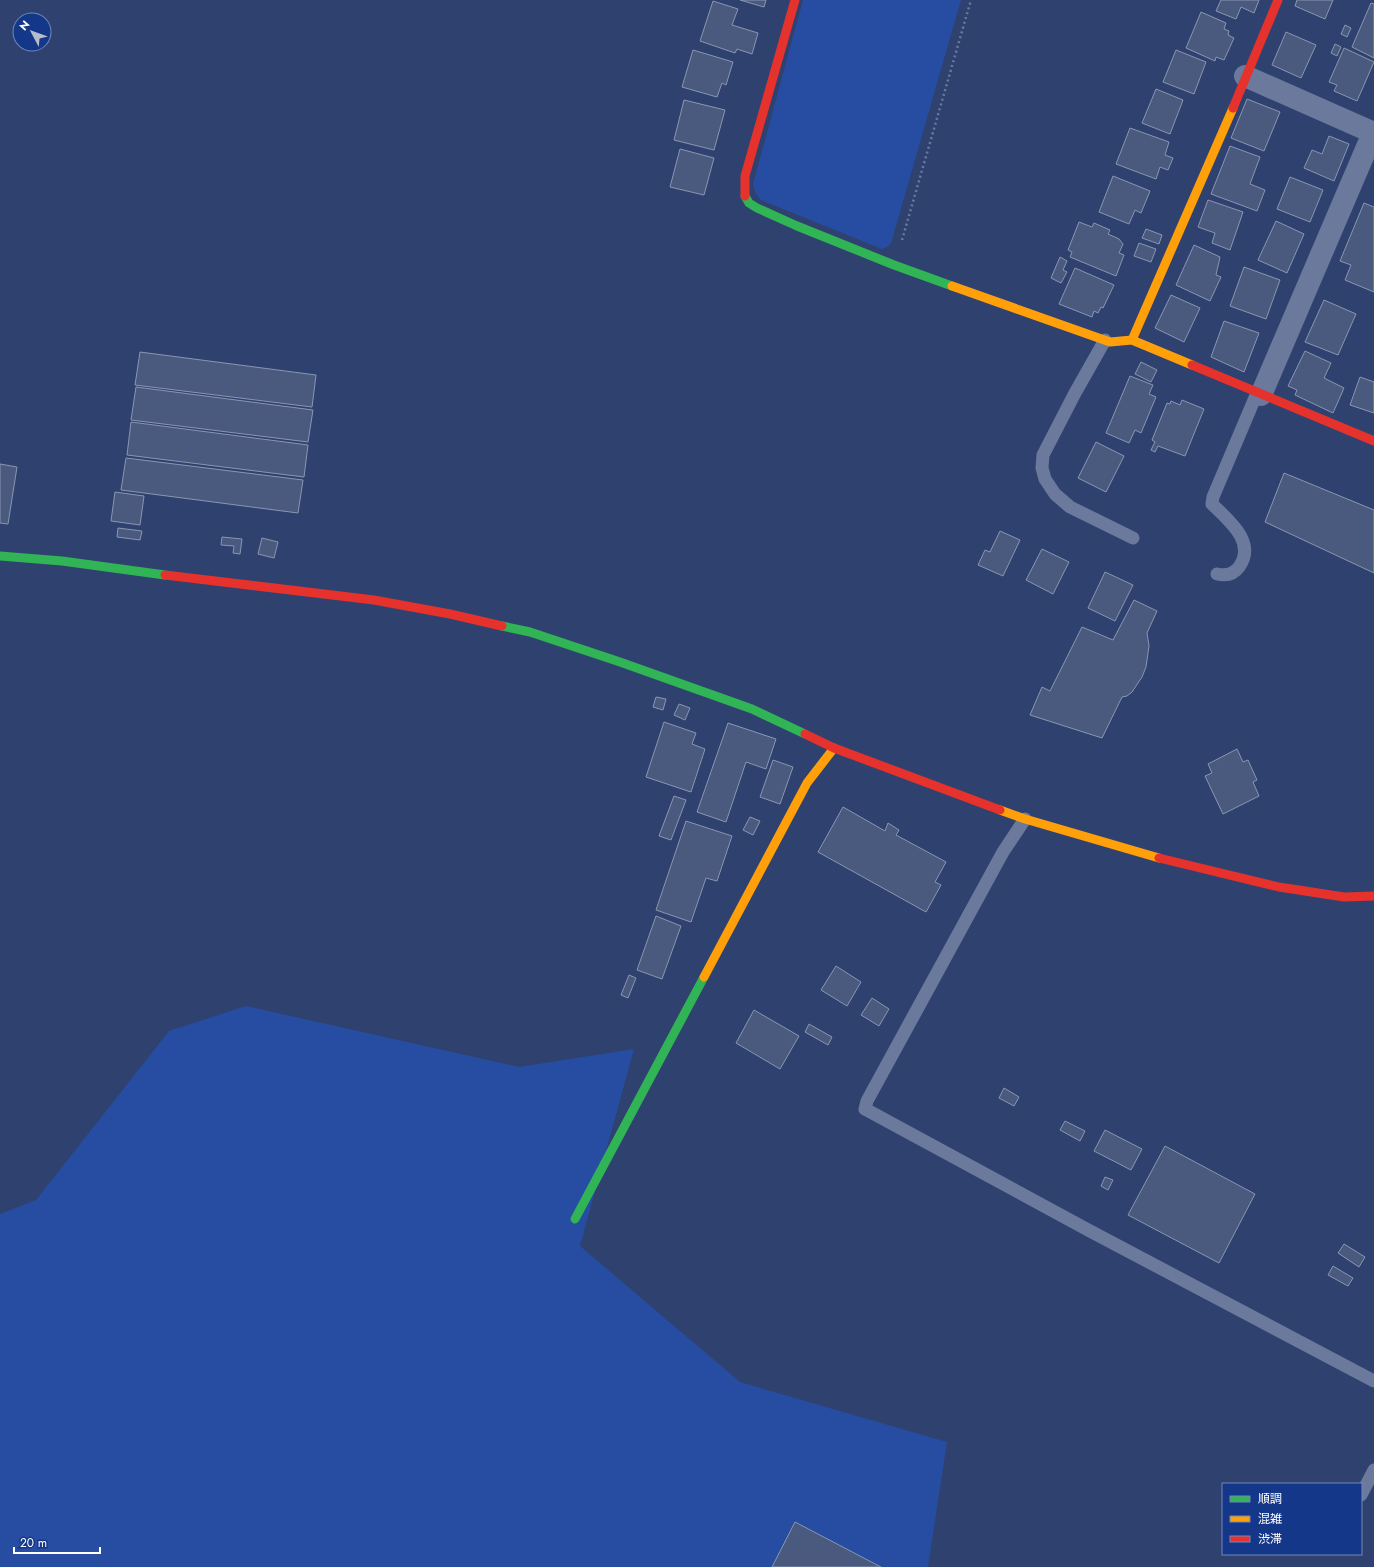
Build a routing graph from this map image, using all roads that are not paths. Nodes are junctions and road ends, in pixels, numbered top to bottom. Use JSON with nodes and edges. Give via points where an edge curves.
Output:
{"nodes":[{"id":1,"x":795,"y":0,"type":"edge"},
{"id":2,"x":1278,"y":0,"type":"edge"},
{"id":3,"x":1245,"y":76,"type":"junction"},
{"id":4,"x":1374,"y":133,"type":"edge"},
{"id":5,"x":1105,"y":340,"type":"junction"},
{"id":6,"x":1132,"y":340,"type":"junction"},
{"id":7,"x":1259,"y":394,"type":"junction"},
{"id":8,"x":1374,"y":441,"type":"edge"},
{"id":9,"x":1133,"y":538,"type":"dead end"},
{"id":10,"x":0,"y":556,"type":"edge"},
{"id":11,"x":1217,"y":574,"type":"dead end"},
{"id":12,"x":834,"y":748,"type":"junction"},
{"id":13,"x":1025,"y":819,"type":"junction"},
{"id":14,"x":1374,"y":896,"type":"edge"},
{"id":15,"x":575,"y":1219,"type":"dead end"},
{"id":16,"x":1374,"y":1381,"type":"edge"},
{"id":17,"x":1374,"y":1470,"type":"edge"},
{"id":18,"x":1362,"y":1493,"type":"edge"}],
"edges":[{"from":1,"to":5,"type":"street","via":[[745,176],[745,196],[749,203],[797,226],[894,265]]},
{"from":2,"to":3,"type":"street"},
{"from":3,"to":4,"type":"street"},
{"from":3,"to":6,"type":"street"},
{"from":4,"to":7,"type":"street"},
{"from":5,"to":6,"type":"street"},
{"from":5,"to":9,"type":"lane","via":[[1043,455],[1042,468],[1045,479],[1052,489],[1070,507]]},
{"from":6,"to":7,"type":"street"},
{"from":7,"to":8,"type":"street"},
{"from":7,"to":11,"type":"lane","via":[[1212,504],[1240,532],[1245,551],[1242,562],[1232,573],[1223,576]]},
{"from":10,"to":12,"type":"street","via":[[62,561],[374,600],[523,630],[752,709]]},
{"from":12,"to":13,"type":"street"},
{"from":12,"to":15,"type":"street","via":[[807,783]]},
{"from":13,"to":14,"type":"street","via":[[1137,852],[1279,887],[1344,897]]},
{"from":13,"to":16,"type":"lane","via":[[1002,852],[865,1109]]},
{"from":17,"to":18,"type":"lane"}]}
